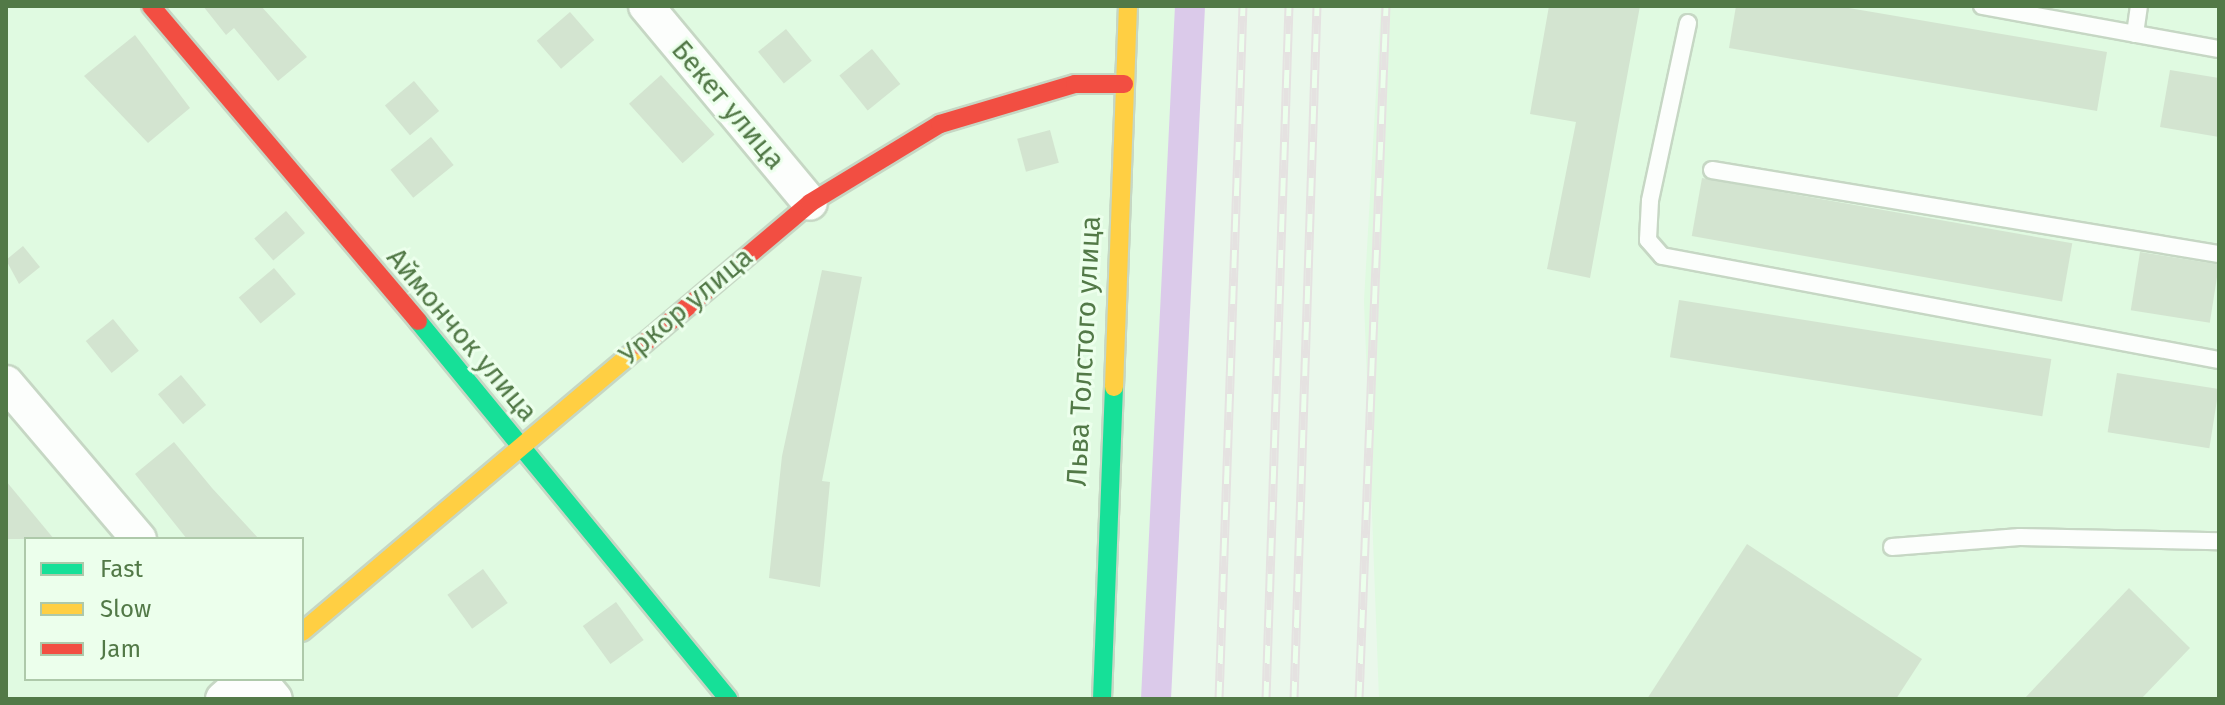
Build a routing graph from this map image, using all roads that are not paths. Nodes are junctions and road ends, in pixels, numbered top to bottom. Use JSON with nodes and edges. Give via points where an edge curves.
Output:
{"nodes":[{"id":1,"x":151,"y":6,"type":"edge"},
{"id":2,"x":646,"y":6,"type":"edge"},
{"id":3,"x":1128,"y":6,"type":"edge"},
{"id":4,"x":1982,"y":6,"type":"edge"},
{"id":5,"x":2139,"y":6,"type":"edge"},
{"id":6,"x":1688,"y":23,"type":"dead end"},
{"id":7,"x":2135,"y":34,"type":"junction"},
{"id":8,"x":2219,"y":49,"type":"edge"},
{"id":9,"x":1124,"y":84,"type":"junction"},
{"id":10,"x":1712,"y":170,"type":"dead end"},
{"id":11,"x":810,"y":203,"type":"junction"},
{"id":12,"x":2219,"y":254,"type":"edge"},
{"id":13,"x":2219,"y":360,"type":"edge"},
{"id":14,"x":6,"y":383,"type":"edge"},
{"id":15,"x":519,"y":447,"type":"junction"},
{"id":16,"x":137,"y":537,"type":"edge"},
{"id":17,"x":2219,"y":541,"type":"edge"},
{"id":18,"x":1892,"y":547,"type":"dead end"},
{"id":19,"x":304,"y":630,"type":"edge"},
{"id":20,"x":244,"y":681,"type":"edge"},
{"id":21,"x":260,"y":681,"type":"edge"},
{"id":22,"x":223,"y":699,"type":"edge"},
{"id":23,"x":275,"y":699,"type":"edge"},
{"id":24,"x":728,"y":699,"type":"edge"},
{"id":25,"x":1102,"y":699,"type":"edge"}],
"edges":[{"from":1,"to":15,"type":"street","name":"Аймончок улица"},
{"from":2,"to":11,"type":"street","name":"Бекет улица"},
{"from":3,"to":9,"type":"street","name":"Льва Толстого улица"},
{"from":4,"to":7,"type":"lane"},
{"from":5,"to":7,"type":"lane"},
{"from":6,"to":13,"type":"lane","via":[[1650,201],[1648,240],[1662,256]]},
{"from":7,"to":8,"type":"lane"},
{"from":9,"to":11,"type":"street","name":"Уркор улица","via":[[1075,84],[940,124]]},
{"from":9,"to":25,"type":"street","name":"Льва Толстого улица"},
{"from":10,"to":12,"type":"lane"},
{"from":11,"to":15,"type":"street","name":"Уркор улица"},
{"from":14,"to":16,"type":"street"},
{"from":15,"to":19,"type":"street","name":"Уркор улица"},
{"from":15,"to":24,"type":"street","name":"Аймончок улица","via":[[661,609]]},
{"from":17,"to":18,"type":"lane","via":[[2020,537]]},
{"from":20,"to":22,"type":"street"},
{"from":21,"to":23,"type":"street"}]}
